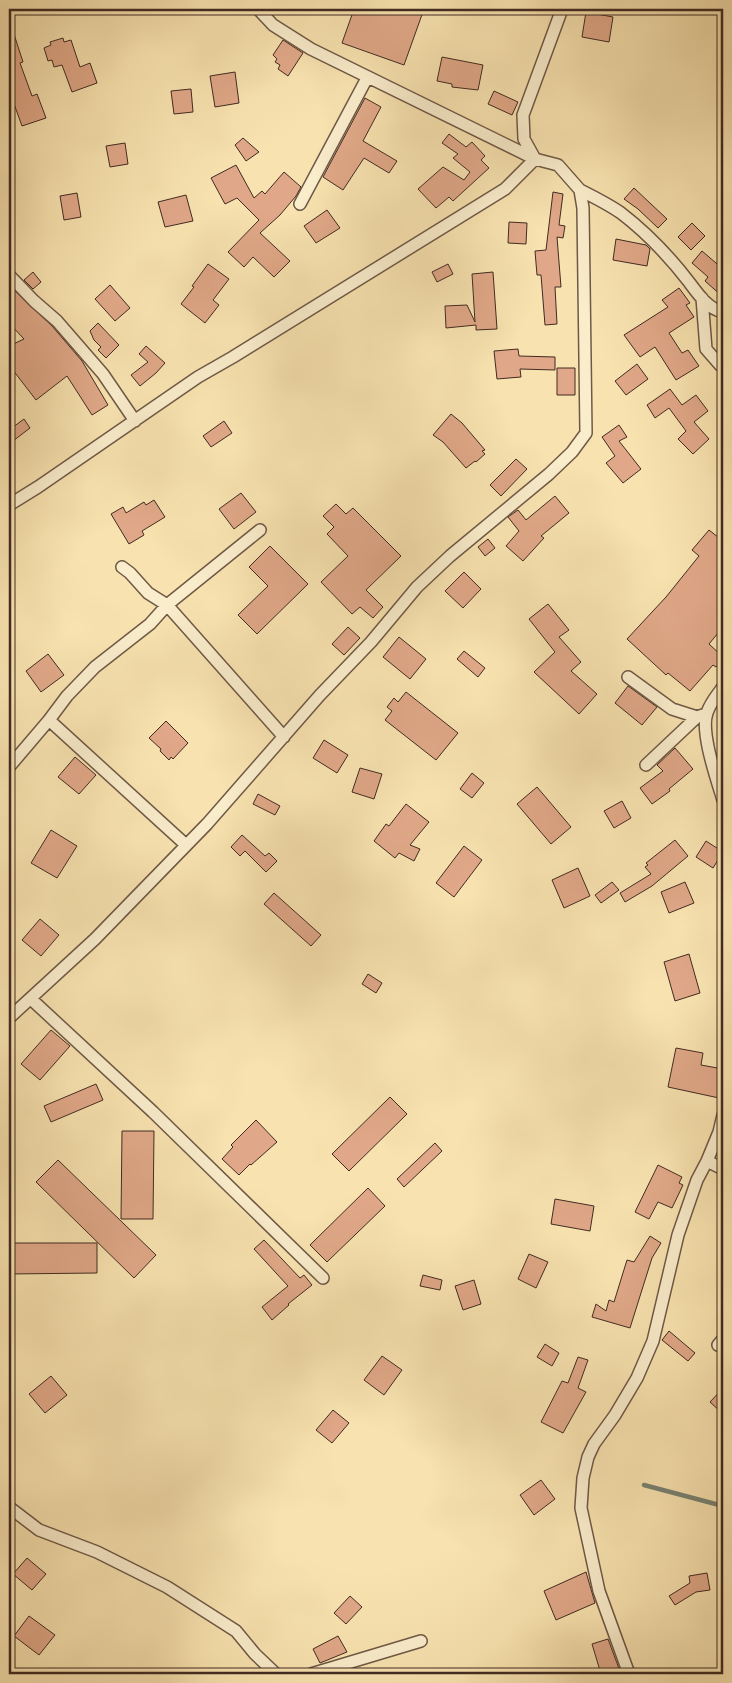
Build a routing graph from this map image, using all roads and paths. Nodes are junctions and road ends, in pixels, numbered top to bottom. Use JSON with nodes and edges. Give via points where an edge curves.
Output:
{"nodes":[{"id":1,"x":258,"y":9,"type":"edge"},
{"id":2,"x":562,"y":9,"type":"edge"},
{"id":3,"x":367,"y":78,"type":"junction"},
{"id":4,"x":535,"y":159,"type":"junction"},
{"id":5,"x":580,"y":190,"type":"junction"},
{"id":6,"x":300,"y":204,"type":"dead end"},
{"id":7,"x":9,"y":275,"type":"edge"},
{"id":8,"x":702,"y":298,"type":"junction"},
{"id":9,"x":723,"y":312,"type":"edge"},
{"id":10,"x":723,"y":367,"type":"edge"},
{"id":11,"x":135,"y":421,"type":"junction"},
{"id":12,"x":9,"y":506,"type":"edge"},
{"id":13,"x":260,"y":530,"type":"dead end"},
{"id":14,"x":122,"y":567,"type":"dead end"},
{"id":15,"x":167,"y":605,"type":"junction"},
{"id":16,"x":628,"y":677,"type":"dead end"},
{"id":17,"x":723,"y":687,"type":"edge"},
{"id":18,"x":701,"y":716,"type":"junction"},
{"id":19,"x":49,"y":720,"type":"junction"},
{"id":20,"x":284,"y":737,"type":"junction"},
{"id":21,"x":646,"y":765,"type":"dead end"},
{"id":22,"x":9,"y":767,"type":"edge"},
{"id":23,"x":723,"y":800,"type":"edge"},
{"id":24,"x":186,"y":845,"type":"junction"},
{"id":25,"x":31,"y":999,"type":"junction"},
{"id":26,"x":9,"y":1018,"type":"edge"},
{"id":27,"x":723,"y":1116,"type":"edge"},
{"id":28,"x":708,"y":1160,"type":"junction"},
{"id":29,"x":723,"y":1169,"type":"edge"},
{"id":30,"x":323,"y":1278,"type":"dead end"},
{"id":31,"x":9,"y":1507,"type":"edge"},
{"id":32,"x":421,"y":1641,"type":"dead end"},
{"id":33,"x":276,"y":1674,"type":"edge"},
{"id":34,"x":311,"y":1674,"type":"edge"},
{"id":35,"x":629,"y":1674,"type":"edge"}],
"edges":[{"from":1,"to":3,"type":"street","via":[[286,35]]},
{"from":2,"to":4,"type":"street","via":[[523,115],[524,139]]},
{"from":3,"to":4,"type":"street"},
{"from":3,"to":6,"type":"street"},
{"from":4,"to":5,"type":"street","via":[[558,165]]},
{"from":4,"to":11,"type":"street","via":[[505,189],[198,377]]},
{"from":5,"to":8,"type":"street","via":[[619,212],[644,232],[669,256]]},
{"from":5,"to":20,"type":"street","via":[[586,433],[549,474],[417,587]]},
{"from":7,"to":11,"type":"street","via":[[57,321],[102,374]]},
{"from":8,"to":9,"type":"street","via":[[713,309]]},
{"from":8,"to":10,"type":"street","via":[[706,349]]},
{"from":11,"to":12,"type":"street"},
{"from":13,"to":15,"type":"street"},
{"from":14,"to":15,"type":"street","via":[[148,593]]},
{"from":15,"to":19,"type":"street","via":[[150,624],[95,667]]},
{"from":15,"to":20,"type":"street"},
{"from":16,"to":18,"type":"street","via":[[672,709]]},
{"from":17,"to":18,"type":"street"},
{"from":18,"to":21,"type":"street"},
{"from":18,"to":23,"type":"street"},
{"from":19,"to":22,"type":"street"},
{"from":19,"to":24,"type":"street"},
{"from":20,"to":24,"type":"street"},
{"from":24,"to":25,"type":"street","via":[[95,939]]},
{"from":25,"to":26,"type":"street"},
{"from":25,"to":30,"type":"street","via":[[153,1112]]},
{"from":27,"to":28,"type":"street"},
{"from":28,"to":29,"type":"street"},
{"from":28,"to":35,"type":"street","via":[[697,1180],[678,1235],[653,1342],[637,1378],[594,1444],[583,1478],[581,1508],[599,1591]]},
{"from":31,"to":33,"type":"street","via":[[39,1530],[97,1552],[167,1587],[236,1631]]},
{"from":32,"to":34,"type":"street"}]}
